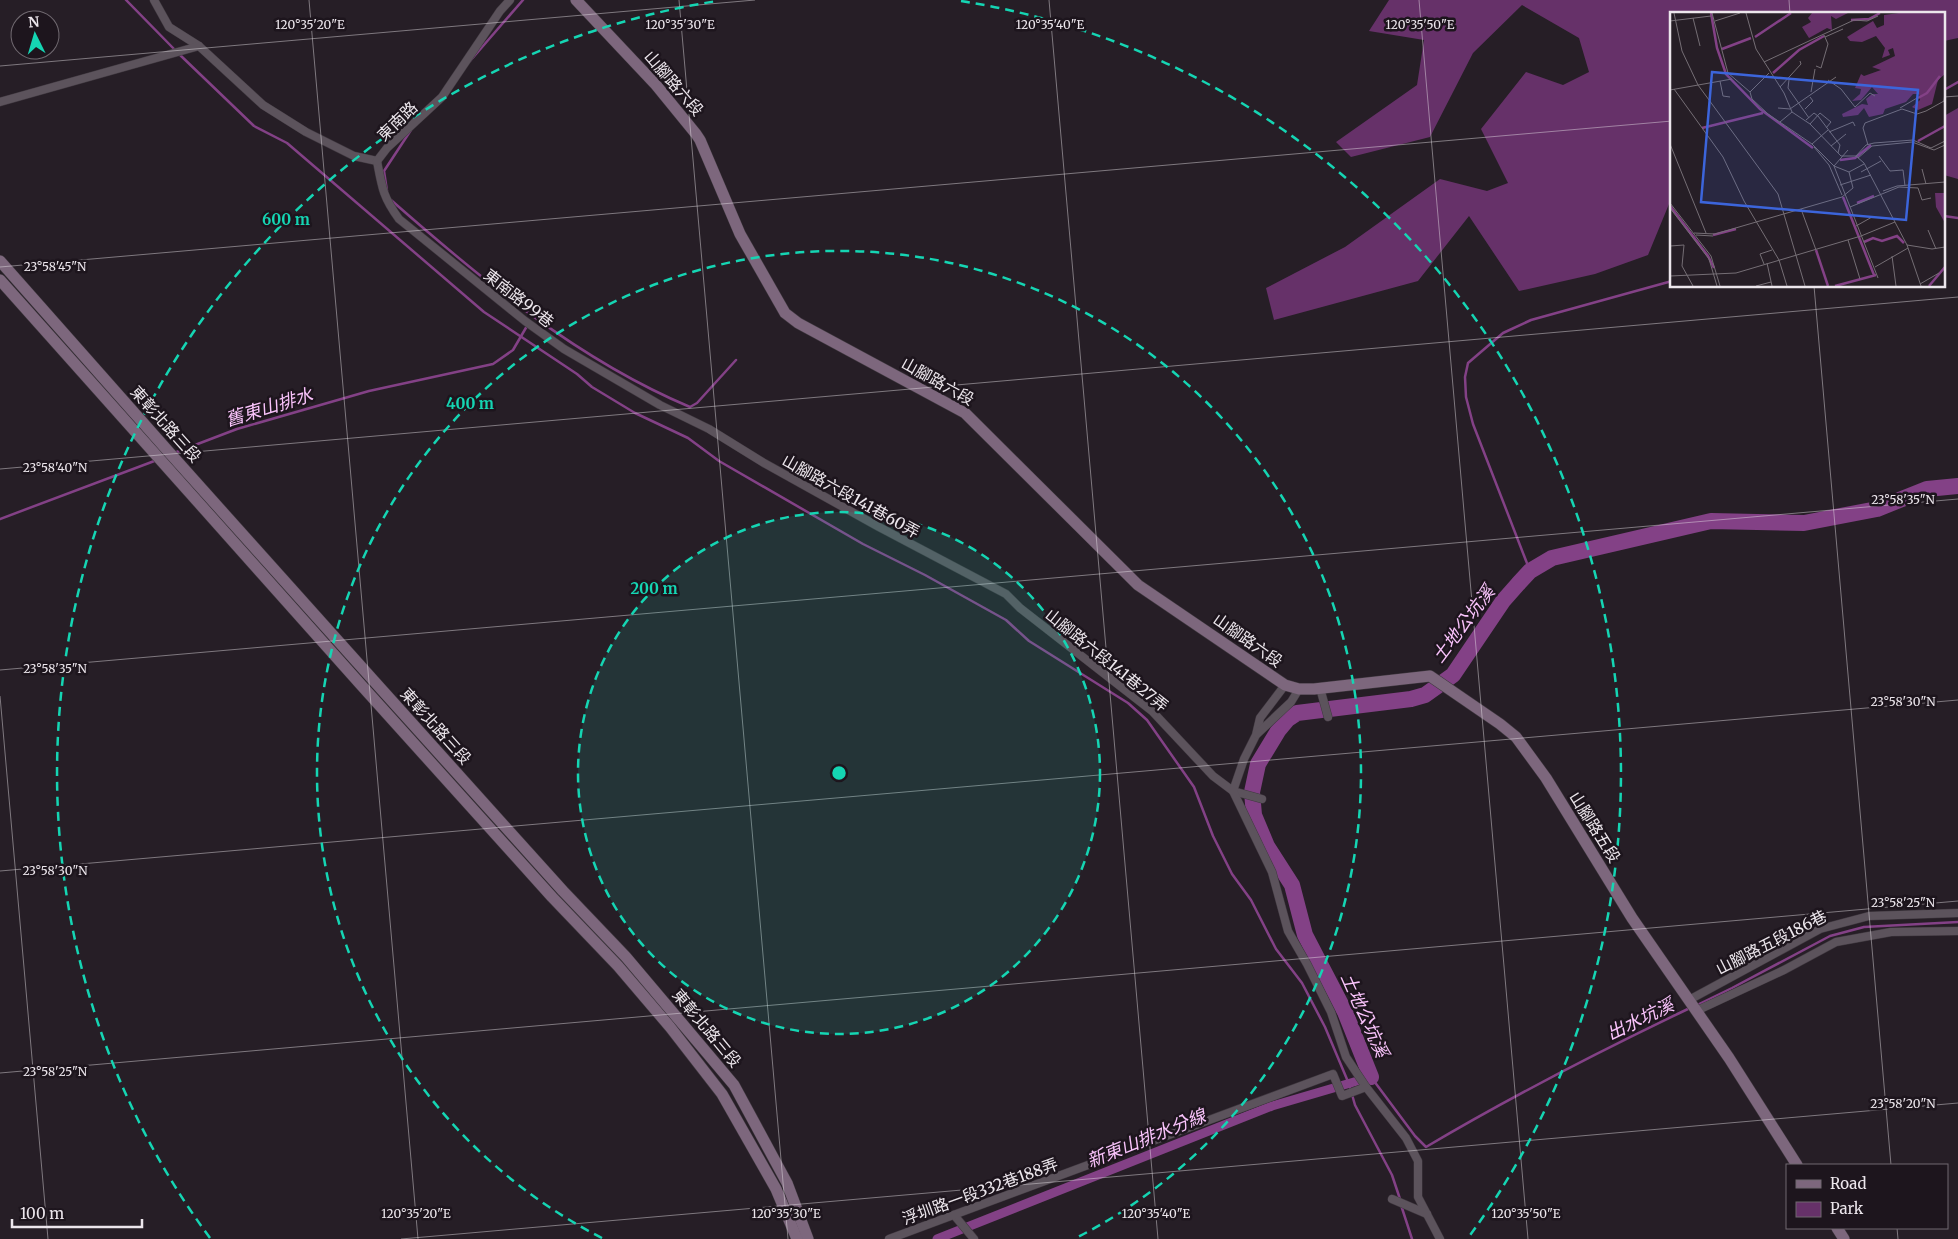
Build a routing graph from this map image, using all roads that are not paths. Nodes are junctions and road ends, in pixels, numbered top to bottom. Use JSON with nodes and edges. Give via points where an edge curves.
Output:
{"nodes":[{"id":1,"x":154,"y":0,"type":"edge"},
{"id":2,"x":510,"y":0,"type":"edge"},
{"id":3,"x":576,"y":0,"type":"edge"},
{"id":4,"x":199,"y":46,"type":"junction"},
{"id":5,"x":0,"y":102,"type":"edge"},
{"id":6,"x":377,"y":161,"type":"junction"},
{"id":7,"x":0,"y":261,"type":"edge"},
{"id":8,"x":0,"y":280,"type":"edge"},
{"id":9,"x":686,"y":417,"type":"joint"},
{"id":10,"x":1006,"y":594,"type":"joint"},
{"id":11,"x":1430,"y":676,"type":"joint"},
{"id":12,"x":1285,"y":686,"type":"junction"},
{"id":13,"x":1320,"y":688,"type":"junction"},
{"id":14,"x":1298,"y":689,"type":"junction"},
{"id":15,"x":1328,"y":717,"type":"dead end"},
{"id":16,"x":1256,"y":735,"type":"junction"},
{"id":17,"x":1233,"y":791,"type":"junction"},
{"id":18,"x":1262,"y":799,"type":"dead end"},
{"id":19,"x":1958,"y":913,"type":"edge"},
{"id":20,"x":1958,"y":931,"type":"edge"},
{"id":21,"x":1689,"y":1000,"type":"junction"},
{"id":22,"x":1696,"y":1011,"type":"junction"},
{"id":23,"x":1366,"y":1087,"type":"junction"},
{"id":24,"x":1796,"y":1164,"type":"edge"},
{"id":25,"x":1392,"y":1199,"type":"dead end"},
{"id":26,"x":1427,"y":1214,"type":"junction"},
{"id":27,"x":954,"y":1216,"type":"junction"},
{"id":28,"x":972,"y":1237,"type":"edge"},
{"id":29,"x":797,"y":1239,"type":"edge"},
{"id":30,"x":808,"y":1239,"type":"edge"},
{"id":31,"x":890,"y":1239,"type":"edge"},
{"id":32,"x":1440,"y":1239,"type":"edge"}],
"edges":[{"from":1,"to":4,"type":"street","name":"東南路","via":[[169,26]]},
{"from":2,"to":6,"type":"street","name":"東南路","via":[[442,97]]},
{"from":3,"to":12,"type":"street","name":"山腳路六段","via":[[656,85],[696,134],[740,234],[785,313],[798,324],[965,413],[1138,585]]},
{"from":4,"to":5,"type":"street"},
{"from":4,"to":6,"type":"street","name":"東南路","via":[[263,105],[298,128],[354,156]]},
{"from":6,"to":9,"type":"street","name":"東南路99巷","via":[[382,191],[399,220],[564,349]]},
{"from":7,"to":30,"type":"street","name":"東彰北路三段","via":[[563,891],[626,957],[734,1086],[787,1183]]},
{"from":8,"to":29,"type":"street","name":"東彰北路三段","via":[[670,1027],[722,1094],[776,1189]]},
{"from":9,"to":10,"type":"street","name":"山腳路六段141巷60弄","via":[[878,527]]},
{"from":10,"to":17,"type":"street","name":"山腳路六段141巷27弄","via":[[1152,712],[1213,776]]},
{"from":11,"to":13,"type":"street","name":"山腳路六段"},
{"from":11,"to":21,"type":"street","name":"山腳路五段","via":[[1516,737],[1546,778],[1632,918]]},
{"from":12,"to":14,"type":"street","name":"山腳路六段"},
{"from":12,"to":16,"type":"street","via":[[1260,718]]},
{"from":13,"to":14,"type":"street","name":"山腳路六段"},
{"from":13,"to":15,"type":"street"},
{"from":14,"to":16,"type":"street","via":[[1291,702]]},
{"from":16,"to":17,"type":"street"},
{"from":17,"to":18,"type":"street"},
{"from":17,"to":23,"type":"street","via":[[1272,872],[1288,931],[1331,1012],[1346,1057]]},
{"from":19,"to":21,"type":"street","name":"山腳路五段186巷","via":[[1869,916],[1820,928]]},
{"from":20,"to":22,"type":"street","via":[[1891,932],[1836,942]]},
{"from":21,"to":22,"type":"street","name":"山腳路五段"},
{"from":22,"to":24,"type":"street"},
{"from":23,"to":26,"type":"street","via":[[1406,1138],[1418,1161],[1418,1197]]},
{"from":23,"to":27,"type":"street","name":"浮圳路一段332巷188弄","via":[[1342,1096],[1333,1074]]},
{"from":25,"to":26,"type":"street"},
{"from":26,"to":32,"type":"street"},
{"from":27,"to":28,"type":"street"},
{"from":27,"to":31,"type":"street","name":"浮圳路一段332巷188弄"}]}
